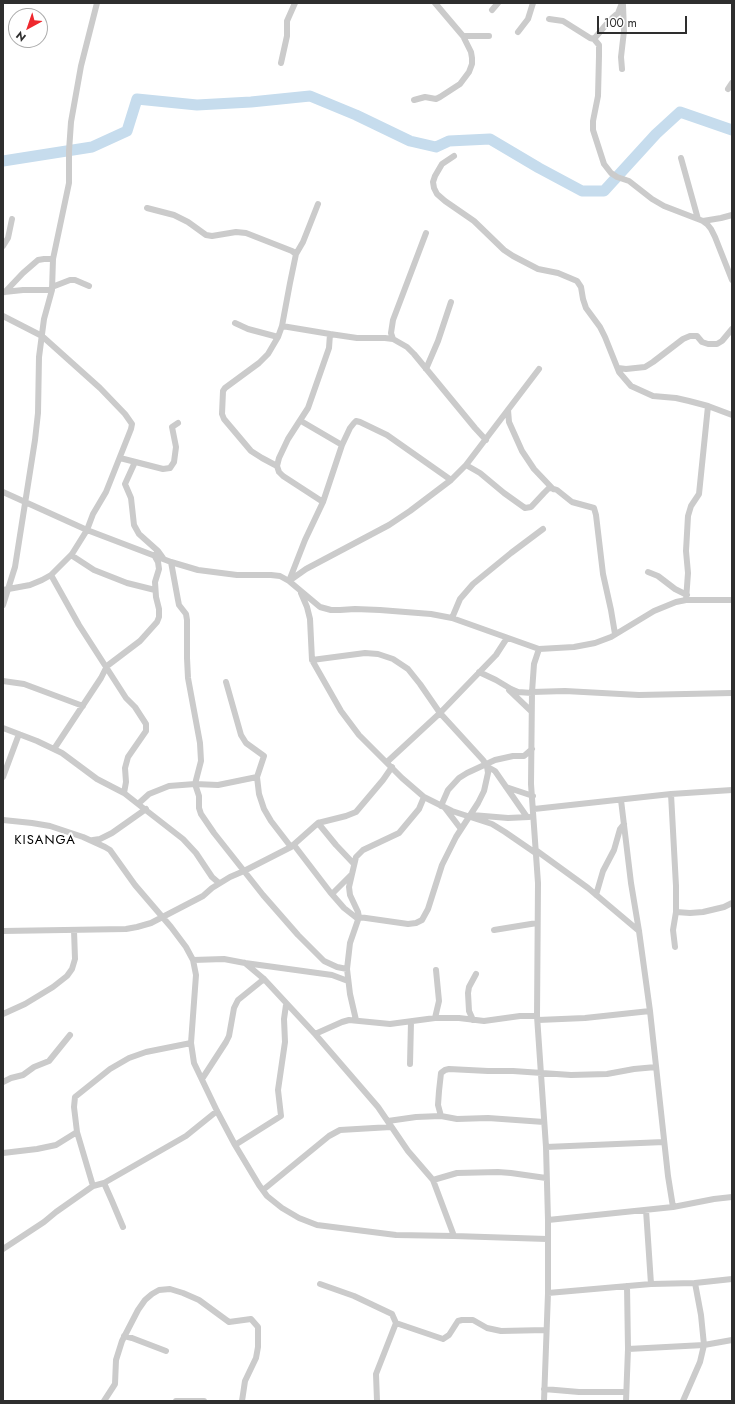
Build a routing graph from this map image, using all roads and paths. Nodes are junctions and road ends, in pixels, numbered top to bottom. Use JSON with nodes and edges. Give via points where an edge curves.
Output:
{"nodes":[{"id":1,"x":97,"y":3,"type":"edge"},
{"id":2,"x":295,"y":3,"type":"edge"},
{"id":3,"x":435,"y":3,"type":"edge"},
{"id":4,"x":498,"y":3,"type":"edge"},
{"id":5,"x":533,"y":3,"type":"edge"},
{"id":6,"x":622,"y":3,"type":"edge"},
{"id":7,"x":492,"y":10,"type":"dead end"},
{"id":8,"x":549,"y":19,"type":"dead end"},
{"id":9,"x":518,"y":32,"type":"dead end"},
{"id":10,"x":463,"y":36,"type":"junction"},
{"id":11,"x":488,"y":36,"type":"dead end"},
{"id":12,"x":594,"y":39,"type":"junction"},
{"id":13,"x":282,"y":63,"type":"dead end"},
{"id":14,"x":622,"y":69,"type":"dead end"},
{"id":15,"x":732,"y":83,"type":"edge"},
{"id":16,"x":728,"y":89,"type":"dead end"},
{"id":17,"x":414,"y":100,"type":"dead end"},
{"id":18,"x":454,"y":156,"type":"dead end"},
{"id":19,"x":681,"y":158,"type":"dead end"},
{"id":20,"x":318,"y":204,"type":"dead end"},
{"id":21,"x":147,"y":208,"type":"dead end"},
{"id":22,"x":732,"y":215,"type":"edge"},
{"id":23,"x":12,"y":220,"type":"dead end"},
{"id":24,"x":700,"y":220,"type":"junction"},
{"id":25,"x":426,"y":233,"type":"dead end"},
{"id":26,"x":3,"y":246,"type":"edge"},
{"id":27,"x":296,"y":254,"type":"junction"},
{"id":28,"x":53,"y":259,"type":"junction"},
{"id":29,"x":732,"y":280,"type":"edge"},
{"id":30,"x":89,"y":286,"type":"dead end"},
{"id":31,"x":52,"y":289,"type":"junction"},
{"id":32,"x":4,"y":292,"type":"edge"},
{"id":33,"x":451,"y":302,"type":"dead end"},
{"id":34,"x":3,"y":316,"type":"edge"},
{"id":35,"x":235,"y":323,"type":"dead end"},
{"id":36,"x":282,"y":326,"type":"junction"},
{"id":37,"x":731,"y":332,"type":"edge"},
{"id":38,"x":330,"y":334,"type":"junction"},
{"id":39,"x":42,"y":336,"type":"junction"},
{"id":40,"x":278,"y":337,"type":"junction"},
{"id":41,"x":393,"y":339,"type":"junction"},
{"id":42,"x":618,"y":368,"type":"junction"},
{"id":43,"x":426,"y":369,"type":"junction"},
{"id":44,"x":539,"y":369,"type":"dead end"},
{"id":45,"x":708,"y":406,"type":"junction"},
{"id":46,"x":508,"y":410,"type":"junction"},
{"id":47,"x":732,"y":415,"type":"edge"},
{"id":48,"x":301,"y":421,"type":"junction"},
{"id":49,"x":178,"y":423,"type":"dead end"},
{"id":50,"x":486,"y":440,"type":"junction"},
{"id":51,"x":342,"y":445,"type":"junction"},
{"id":52,"x":120,"y":458,"type":"junction"},
{"id":53,"x":135,"y":462,"type":"junction"},
{"id":54,"x":466,"y":465,"type":"junction"},
{"id":55,"x":277,"y":466,"type":"junction"},
{"id":56,"x":451,"y":480,"type":"junction"},
{"id":57,"x":553,"y":489,"type":"junction"},
{"id":58,"x":3,"y":492,"type":"edge"},
{"id":59,"x":24,"y":501,"type":"junction"},
{"id":60,"x":323,"y":502,"type":"junction"},
{"id":61,"x":543,"y":529,"type":"dead end"},
{"id":62,"x":87,"y":530,"type":"junction"},
{"id":63,"x":70,"y":555,"type":"junction"},
{"id":64,"x":154,"y":555,"type":"junction"},
{"id":65,"x":163,"y":558,"type":"junction"},
{"id":66,"x":171,"y":562,"type":"junction"},
{"id":67,"x":648,"y":572,"type":"dead end"},
{"id":68,"x":51,"y":575,"type":"junction"},
{"id":69,"x":289,"y":581,"type":"junction"},
{"id":70,"x":6,"y":590,"type":"edge"},
{"id":71,"x":155,"y":590,"type":"junction"},
{"id":72,"x":301,"y":592,"type":"junction"},
{"id":73,"x":687,"y":598,"type":"junction"},
{"id":74,"x":732,"y":600,"type":"edge"},
{"id":75,"x":3,"y":605,"type":"edge"},
{"id":76,"x":452,"y":618,"type":"junction"},
{"id":77,"x":615,"y":634,"type":"junction"},
{"id":78,"x":507,"y":638,"type":"junction"},
{"id":79,"x":539,"y":649,"type":"junction"},
{"id":80,"x":312,"y":660,"type":"junction"},
{"id":81,"x":106,"y":666,"type":"junction"},
{"id":82,"x":479,"y":672,"type":"junction"},
{"id":83,"x":3,"y":681,"type":"edge"},
{"id":84,"x":226,"y":682,"type":"dead end"},
{"id":85,"x":507,"y":688,"type":"junction"},
{"id":86,"x":532,"y":693,"type":"junction"},
{"id":87,"x":732,"y":693,"type":"edge"},
{"id":88,"x":83,"y":706,"type":"junction"},
{"id":89,"x":532,"y":711,"type":"junction"},
{"id":90,"x":440,"y":712,"type":"junction"},
{"id":91,"x":3,"y":728,"type":"edge"},
{"id":92,"x":20,"y":734,"type":"junction"},
{"id":93,"x":54,"y":749,"type":"junction"},
{"id":94,"x":532,"y":749,"type":"junction"},
{"id":95,"x":389,"y":764,"type":"junction"},
{"id":96,"x":486,"y":765,"type":"junction"},
{"id":97,"x":3,"y":777,"type":"edge"},
{"id":98,"x":257,"y":777,"type":"junction"},
{"id":99,"x":194,"y":784,"type":"junction"},
{"id":100,"x":506,"y":787,"type":"junction"},
{"id":101,"x":732,"y":790,"type":"edge"},
{"id":102,"x":124,"y":793,"type":"junction"},
{"id":103,"x":671,"y":794,"type":"junction"},
{"id":104,"x":533,"y":796,"type":"junction"},
{"id":105,"x":424,"y":797,"type":"junction"},
{"id":106,"x":621,"y":800,"type":"junction"},
{"id":107,"x":138,"y":804,"type":"junction"},
{"id":108,"x":442,"y":806,"type":"junction"},
{"id":109,"x":146,"y":809,"type":"junction"},
{"id":110,"x":534,"y":809,"type":"junction"},
{"id":111,"x":470,"y":816,"type":"junction"},
{"id":112,"x":534,"y":816,"type":"junction"},
{"id":113,"x":527,"y":817,"type":"junction"},
{"id":114,"x":3,"y":820,"type":"edge"},
{"id":115,"x":318,"y":823,"type":"junction"},
{"id":116,"x":624,"y":824,"type":"junction"},
{"id":117,"x":461,"y":829,"type":"junction"},
{"id":118,"x":91,"y":840,"type":"junction"},
{"id":119,"x":292,"y":846,"type":"junction"},
{"id":120,"x":537,"y":852,"type":"junction"},
{"id":121,"x":354,"y":864,"type":"junction"},
{"id":122,"x":244,"y":871,"type":"junction"},
{"id":123,"x":351,"y":875,"type":"junction"},
{"id":124,"x":219,"y":883,"type":"junction"},
{"id":125,"x":332,"y":894,"type":"junction"},
{"id":126,"x":596,"y":895,"type":"junction"},
{"id":127,"x":732,"y":903,"type":"edge"},
{"id":128,"x":676,"y":912,"type":"junction"},
{"id":129,"x":162,"y":917,"type":"junction"},
{"id":130,"x":358,"y":918,"type":"junction"},
{"id":131,"x":537,"y":923,"type":"junction"},
{"id":132,"x":74,"y":930,"type":"junction"},
{"id":133,"x":494,"y":930,"type":"dead end"},
{"id":134,"x":3,"y":931,"type":"edge"},
{"id":135,"x":639,"y":931,"type":"junction"},
{"id":136,"x":674,"y":947,"type":"dead end"},
{"id":137,"x":193,"y":960,"type":"junction"},
{"id":138,"x":245,"y":963,"type":"junction"},
{"id":139,"x":347,"y":969,"type":"junction"},
{"id":140,"x":436,"y":970,"type":"dead end"},
{"id":141,"x":476,"y":974,"type":"dead end"},
{"id":142,"x":264,"y":979,"type":"junction"},
{"id":143,"x":348,"y":980,"type":"junction"},
{"id":144,"x":286,"y":1005,"type":"junction"},
{"id":145,"x":650,"y":1011,"type":"junction"},
{"id":146,"x":3,"y":1014,"type":"edge"},
{"id":147,"x":434,"y":1018,"type":"junction"},
{"id":148,"x":538,"y":1018,"type":"junction"},
{"id":149,"x":356,"y":1020,"type":"junction"},
{"id":150,"x":473,"y":1020,"type":"junction"},
{"id":151,"x":411,"y":1022,"type":"junction"},
{"id":152,"x":315,"y":1034,"type":"junction"},
{"id":153,"x":70,"y":1035,"type":"dead end"},
{"id":154,"x":191,"y":1043,"type":"junction"},
{"id":155,"x":410,"y":1064,"type":"dead end"},
{"id":156,"x":656,"y":1067,"type":"junction"},
{"id":157,"x":541,"y":1074,"type":"junction"},
{"id":158,"x":202,"y":1079,"type":"junction"},
{"id":159,"x":3,"y":1082,"type":"edge"},
{"id":160,"x":217,"y":1111,"type":"junction"},
{"id":161,"x":441,"y":1116,"type":"junction"},
{"id":162,"x":388,"y":1120,"type":"junction"},
{"id":163,"x":544,"y":1122,"type":"junction"},
{"id":164,"x":391,"y":1127,"type":"junction"},
{"id":165,"x":77,"y":1132,"type":"junction"},
{"id":166,"x":664,"y":1142,"type":"junction"},
{"id":167,"x":235,"y":1145,"type":"junction"},
{"id":168,"x":546,"y":1147,"type":"junction"},
{"id":169,"x":3,"y":1153,"type":"edge"},
{"id":170,"x":546,"y":1178,"type":"junction"},
{"id":171,"x":432,"y":1180,"type":"junction"},
{"id":172,"x":104,"y":1183,"type":"junction"},
{"id":173,"x":93,"y":1186,"type":"junction"},
{"id":174,"x":263,"y":1190,"type":"junction"},
{"id":175,"x":732,"y":1197,"type":"edge"},
{"id":176,"x":673,"y":1207,"type":"junction"},
{"id":177,"x":646,"y":1210,"type":"junction"},
{"id":178,"x":548,"y":1220,"type":"junction"},
{"id":179,"x":123,"y":1227,"type":"dead end"},
{"id":180,"x":454,"y":1236,"type":"junction"},
{"id":181,"x":547,"y":1239,"type":"junction"},
{"id":182,"x":3,"y":1249,"type":"edge"},
{"id":183,"x":732,"y":1279,"type":"edge"},
{"id":184,"x":695,"y":1283,"type":"junction"},
{"id":185,"x":320,"y":1284,"type":"dead end"},
{"id":186,"x":651,"y":1284,"type":"junction"},
{"id":187,"x":626,"y":1286,"type":"junction"},
{"id":188,"x":548,"y":1293,"type":"junction"},
{"id":189,"x":396,"y":1323,"type":"junction"},
{"id":190,"x":546,"y":1330,"type":"junction"},
{"id":191,"x":124,"y":1336,"type":"junction"},
{"id":192,"x":732,"y":1340,"type":"edge"},
{"id":193,"x":704,"y":1345,"type":"junction"},
{"id":194,"x":628,"y":1349,"type":"junction"},
{"id":195,"x":166,"y":1351,"type":"dead end"},
{"id":196,"x":544,"y":1389,"type":"junction"},
{"id":197,"x":625,"y":1392,"type":"junction"},
{"id":198,"x":104,"y":1401,"type":"edge"},
{"id":199,"x":176,"y":1401,"type":"edge"},
{"id":200,"x":204,"y":1401,"type":"edge"},
{"id":201,"x":242,"y":1401,"type":"edge"},
{"id":202,"x":377,"y":1401,"type":"edge"},
{"id":203,"x":544,"y":1401,"type":"edge"},
{"id":204,"x":626,"y":1401,"type":"edge"},
{"id":205,"x":683,"y":1401,"type":"edge"}],
"edges":[{"from":1,"to":28,"type":"street","via":[[81,66],[71,122],[69,183]]},
{"from":2,"to":13,"type":"street","via":[[287,21]]},
{"from":3,"to":10,"type":"street"},
{"from":4,"to":7,"type":"street"},
{"from":5,"to":9,"type":"street","via":[[528,19]]},
{"from":6,"to":12,"type":"street","via":[[618,14]]},
{"from":6,"to":14,"type":"street"},
{"from":8,"to":12,"type":"street","via":[[563,21]]},
{"from":10,"to":11,"type":"street"},
{"from":10,"to":17,"type":"street","via":[[472,58],[465,78],[438,98],[425,97]]},
{"from":12,"to":24,"type":"street","via":[[599,56],[598,96],[593,126],[604,164],[611,173],[629,181],[664,206]]},
{"from":15,"to":16,"type":"street"},
{"from":18,"to":42,"type":"street","via":[[442,164],[435,176],[433,182],[438,194],[474,221],[504,250],[538,269],[558,273],[577,281],[586,308],[600,327]]},
{"from":19,"to":24,"type":"street"},
{"from":20,"to":27,"type":"street"},
{"from":21,"to":27,"type":"street","via":[[174,215],[206,235],[246,233]]},
{"from":22,"to":24,"type":"street"},
{"from":23,"to":26,"type":"street","via":[[8,238]]},
{"from":24,"to":29,"type":"street","via":[[711,229]]},
{"from":25,"to":41,"type":"street","via":[[393,320]]},
{"from":27,"to":36,"type":"street"},
{"from":28,"to":31,"type":"street"},
{"from":28,"to":32,"type":"street","via":[[38,260]]},
{"from":30,"to":31,"type":"street","via":[[70,280]]},
{"from":31,"to":32,"type":"street"},
{"from":31,"to":39,"type":"street"},
{"from":33,"to":43,"type":"street"},
{"from":34,"to":39,"type":"street"},
{"from":35,"to":40,"type":"street"},
{"from":36,"to":38,"type":"street"},
{"from":36,"to":40,"type":"street"},
{"from":37,"to":42,"type":"street","via":[[717,344],[708,344],[697,336],[690,336],[645,367]]},
{"from":38,"to":41,"type":"street"},
{"from":38,"to":48,"type":"street","via":[[330,348]]},
{"from":39,"to":52,"type":"street","via":[[100,388],[129,419],[131,429]]},
{"from":39,"to":59,"type":"street","via":[[38,413]]},
{"from":40,"to":55,"type":"street","via":[[260,363],[223,389],[222,410],[224,420],[245,445],[256,455]]},
{"from":41,"to":43,"type":"street","via":[[407,347]]},
{"from":42,"to":45,"type":"street","via":[[631,386],[641,391],[653,396],[676,398]]},
{"from":43,"to":50,"type":"street"},
{"from":44,"to":46,"type":"street"},
{"from":45,"to":47,"type":"street"},
{"from":45,"to":73,"type":"street","via":[[699,494],[688,516]]},
{"from":46,"to":50,"type":"street"},
{"from":46,"to":57,"type":"street","via":[[513,431],[522,450],[534,469]]},
{"from":48,"to":51,"type":"street"},
{"from":48,"to":55,"type":"street","via":[[288,439]]},
{"from":49,"to":53,"type":"street","via":[[172,427],[176,447],[174,462],[170,468],[163,469]]},
{"from":50,"to":54,"type":"street"},
{"from":51,"to":56,"type":"street","via":[[350,428],[354,423],[360,422],[387,435]]},
{"from":51,"to":60,"type":"street"},
{"from":52,"to":53,"type":"street"},
{"from":52,"to":62,"type":"street"},
{"from":53,"to":65,"type":"street","via":[[125,484],[133,504],[134,525],[139,534]]},
{"from":54,"to":56,"type":"street"},
{"from":54,"to":57,"type":"street","via":[[525,508],[531,507],[548,489]]},
{"from":55,"to":60,"type":"street","via":[[282,476]]},
{"from":56,"to":69,"type":"street","via":[[389,525],[306,569]]},
{"from":57,"to":77,"type":"street","via":[[572,502],[592,506],[596,511],[603,574]]},
{"from":58,"to":59,"type":"street"},
{"from":59,"to":62,"type":"street"},
{"from":59,"to":70,"type":"street","via":[[15,567]]},
{"from":60,"to":69,"type":"street"},
{"from":61,"to":76,"type":"street","via":[[470,587],[460,599]]},
{"from":62,"to":63,"type":"street"},
{"from":62,"to":64,"type":"street"},
{"from":63,"to":68,"type":"street"},
{"from":63,"to":71,"type":"street","via":[[94,570],[127,583]]},
{"from":64,"to":65,"type":"street"},
{"from":64,"to":71,"type":"street","via":[[159,569]]},
{"from":65,"to":66,"type":"street"},
{"from":66,"to":69,"type":"street","via":[[220,574],[271,575]]},
{"from":66,"to":99,"type":"street","via":[[179,605],[187,620],[188,678],[200,742],[201,761]]},
{"from":67,"to":73,"type":"street","via":[[658,576]]},
{"from":68,"to":70,"type":"street","via":[[30,586]]},
{"from":68,"to":81,"type":"street"},
{"from":69,"to":72,"type":"street"},
{"from":70,"to":75,"type":"street"},
{"from":71,"to":81,"type":"street","via":[[159,609],[157,622],[140,642]]},
{"from":72,"to":76,"type":"street","via":[[320,607],[331,610],[416,612]]},
{"from":72,"to":80,"type":"street","via":[[310,619]]},
{"from":73,"to":74,"type":"street"},
{"from":73,"to":77,"type":"street","via":[[654,611]]},
{"from":76,"to":78,"type":"street"},
{"from":77,"to":79,"type":"street","via":[[586,645]]},
{"from":78,"to":79,"type":"street"},
{"from":78,"to":82,"type":"street","via":[[496,655]]},
{"from":79,"to":86,"type":"street","via":[[534,664]]},
{"from":80,"to":90,"type":"street","via":[[366,653],[393,659],[408,669]]},
{"from":80,"to":95,"type":"street","via":[[341,711],[359,735]]},
{"from":81,"to":88,"type":"street"},
{"from":81,"to":102,"type":"street","via":[[147,726],[128,757]]},
{"from":82,"to":85,"type":"street"},
{"from":82,"to":90,"type":"street"},
{"from":83,"to":88,"type":"street","via":[[24,684]]},
{"from":84,"to":98,"type":"street","via":[[241,735],[246,743],[264,756]]},
{"from":85,"to":86,"type":"street"},
{"from":85,"to":89,"type":"street"},
{"from":86,"to":87,"type":"street"},
{"from":86,"to":89,"type":"street"},
{"from":88,"to":93,"type":"street"},
{"from":89,"to":94,"type":"street"},
{"from":90,"to":95,"type":"street"},
{"from":90,"to":96,"type":"street"},
{"from":91,"to":92,"type":"street"},
{"from":92,"to":93,"type":"street"},
{"from":92,"to":97,"type":"street"},
{"from":93,"to":102,"type":"street","via":[[96,779]]},
{"from":94,"to":96,"type":"street","via":[[522,756],[507,757]]},
{"from":94,"to":104,"type":"street"},
{"from":95,"to":105,"type":"street"},
{"from":95,"to":115,"type":"street","via":[[383,780],[356,812]]},
{"from":96,"to":100,"type":"street","via":[[495,771]]},
{"from":96,"to":108,"type":"street","via":[[459,778],[448,790]]},
{"from":96,"to":111,"type":"street","via":[[488,773],[484,790]]},
{"from":98,"to":99,"type":"street","via":[[218,785]]},
{"from":98,"to":119,"type":"street","via":[[264,809]]},
{"from":99,"to":107,"type":"street","via":[[160,789]]},
{"from":99,"to":122,"type":"street","via":[[199,796],[201,814]]},
{"from":100,"to":104,"type":"street"},
{"from":100,"to":113,"type":"street"},
{"from":101,"to":103,"type":"street"},
{"from":102,"to":107,"type":"street"},
{"from":103,"to":106,"type":"street"},
{"from":103,"to":128,"type":"street"},
{"from":104,"to":110,"type":"street"},
{"from":105,"to":108,"type":"street"},
{"from":105,"to":121,"type":"street","via":[[404,829],[363,850],[356,857]]},
{"from":106,"to":110,"type":"street"},
{"from":106,"to":116,"type":"street"},
{"from":107,"to":109,"type":"street"},
{"from":108,"to":111,"type":"street"},
{"from":108,"to":117,"type":"street"},
{"from":109,"to":118,"type":"street","via":[[112,833]]},
{"from":109,"to":124,"type":"street","via":[[183,839]]},
{"from":110,"to":112,"type":"street"},
{"from":111,"to":113,"type":"street"},
{"from":111,"to":117,"type":"street"},
{"from":111,"to":120,"type":"street","via":[[492,824]]},
{"from":112,"to":113,"type":"street"},
{"from":112,"to":120,"type":"street"},
{"from":114,"to":118,"type":"street","via":[[50,826]]},
{"from":115,"to":119,"type":"street"},
{"from":115,"to":121,"type":"street"},
{"from":116,"to":126,"type":"street","via":[[603,871]]},
{"from":116,"to":135,"type":"street"},
{"from":117,"to":130,"type":"street","via":[[442,865],[422,920],[408,924]]},
{"from":118,"to":129,"type":"street","via":[[110,850]]},
{"from":119,"to":122,"type":"street"},
{"from":119,"to":125,"type":"street"},
{"from":120,"to":126,"type":"street"},
{"from":120,"to":131,"type":"street"},
{"from":121,"to":123,"type":"street"},
{"from":122,"to":124,"type":"street"},
{"from":122,"to":139,"type":"street","via":[[314,952],[337,967]]},
{"from":123,"to":125,"type":"street"},
{"from":123,"to":130,"type":"street","via":[[350,895]]},
{"from":124,"to":129,"type":"street","via":[[203,896]]},
{"from":125,"to":130,"type":"street","via":[[344,908]]},
{"from":126,"to":135,"type":"street"},
{"from":127,"to":128,"type":"street","via":[[703,912]]},
{"from":128,"to":136,"type":"street"},
{"from":129,"to":132,"type":"street","via":[[137,927]]},
{"from":129,"to":137,"type":"street"},
{"from":130,"to":139,"type":"street","via":[[350,943]]},
{"from":131,"to":133,"type":"street"},
{"from":131,"to":148,"type":"street"},
{"from":132,"to":134,"type":"street"},
{"from":132,"to":146,"type":"street","via":[[75,959],[67,976],[25,1004]]},
{"from":135,"to":145,"type":"street"},
{"from":137,"to":138,"type":"street","via":[[224,959]]},
{"from":137,"to":154,"type":"street","via":[[196,975]]},
{"from":138,"to":142,"type":"street"},
{"from":138,"to":143,"type":"street","via":[[332,975]]},
{"from":139,"to":143,"type":"street"},
{"from":140,"to":147,"type":"street","via":[[439,1002]]},
{"from":141,"to":150,"type":"street","via":[[468,993]]},
{"from":142,"to":144,"type":"street"},
{"from":142,"to":158,"type":"street","via":[[238,1000],[229,1036]]},
{"from":143,"to":149,"type":"street"},
{"from":144,"to":152,"type":"street"},
{"from":144,"to":167,"type":"street","via":[[286,1042],[278,1090],[281,1116]]},
{"from":145,"to":148,"type":"street","via":[[585,1018]]},
{"from":145,"to":156,"type":"street"},
{"from":147,"to":150,"type":"street"},
{"from":147,"to":151,"type":"street"},
{"from":148,"to":150,"type":"street","via":[[520,1016]]},
{"from":148,"to":157,"type":"street"},
{"from":149,"to":151,"type":"street","via":[[390,1024]]},
{"from":149,"to":152,"type":"street","via":[[342,1022]]},
{"from":151,"to":155,"type":"street"},
{"from":152,"to":162,"type":"street"},
{"from":153,"to":159,"type":"street","via":[[49,1062]]},
{"from":154,"to":158,"type":"street","via":[[194,1063]]},
{"from":154,"to":165,"type":"street","via":[[146,1052],[110,1069],[75,1097]]},
{"from":156,"to":157,"type":"street","via":[[607,1074]]},
{"from":156,"to":166,"type":"street"},
{"from":157,"to":161,"type":"street","via":[[445,1070],[442,1073],[439,1091],[438,1105]]},
{"from":157,"to":163,"type":"street"},
{"from":158,"to":160,"type":"street"},
{"from":160,"to":167,"type":"street"},
{"from":160,"to":172,"type":"street","via":[[186,1136]]},
{"from":161,"to":162,"type":"street"},
{"from":161,"to":163,"type":"street","via":[[457,1119],[488,1118]]},
{"from":162,"to":164,"type":"street"},
{"from":163,"to":168,"type":"street"},
{"from":164,"to":171,"type":"street"},
{"from":164,"to":174,"type":"street","via":[[340,1130],[329,1136]]},
{"from":165,"to":169,"type":"street","via":[[56,1145]]},
{"from":165,"to":173,"type":"street"},
{"from":166,"to":168,"type":"street"},
{"from":166,"to":176,"type":"street"},
{"from":167,"to":174,"type":"street"},
{"from":168,"to":170,"type":"street"},
{"from":170,"to":171,"type":"street","via":[[498,1172],[457,1173]]},
{"from":170,"to":178,"type":"street"},
{"from":171,"to":180,"type":"street"},
{"from":172,"to":173,"type":"street"},
{"from":172,"to":179,"type":"street"},
{"from":173,"to":182,"type":"street"},
{"from":174,"to":180,"type":"street","via":[[282,1208],[317,1225],[396,1235]]},
{"from":175,"to":176,"type":"street"},
{"from":176,"to":177,"type":"street"},
{"from":177,"to":178,"type":"street"},
{"from":177,"to":186,"type":"street"},
{"from":178,"to":181,"type":"street"},
{"from":180,"to":181,"type":"street"},
{"from":181,"to":188,"type":"street"},
{"from":183,"to":184,"type":"street"},
{"from":184,"to":186,"type":"street"},
{"from":184,"to":193,"type":"street"},
{"from":185,"to":189,"type":"street","via":[[386,1310],[392,1314]]},
{"from":186,"to":187,"type":"street"},
{"from":187,"to":188,"type":"street"},
{"from":187,"to":194,"type":"street"},
{"from":188,"to":190,"type":"street"},
{"from":189,"to":190,"type":"street","via":[[443,1339],[458,1321],[462,1320],[472,1320],[487,1328],[501,1330]]},
{"from":189,"to":202,"type":"street","via":[[376,1374]]},
{"from":190,"to":196,"type":"street"},
{"from":191,"to":195,"type":"street"},
{"from":191,"to":198,"type":"street","via":[[116,1360],[114,1384]]},
{"from":191,"to":201,"type":"street","via":[[145,1300],[159,1290],[170,1289],[183,1293],[230,1322],[251,1318],[258,1327],[258,1347],[254,1364],[245,1381]]},
{"from":192,"to":193,"type":"street"},
{"from":193,"to":194,"type":"street"},
{"from":193,"to":205,"type":"street","via":[[700,1362]]},
{"from":194,"to":197,"type":"street"},
{"from":196,"to":197,"type":"street"},
{"from":196,"to":203,"type":"street"},
{"from":197,"to":204,"type":"street"},
{"from":199,"to":200,"type":"street"}]}
